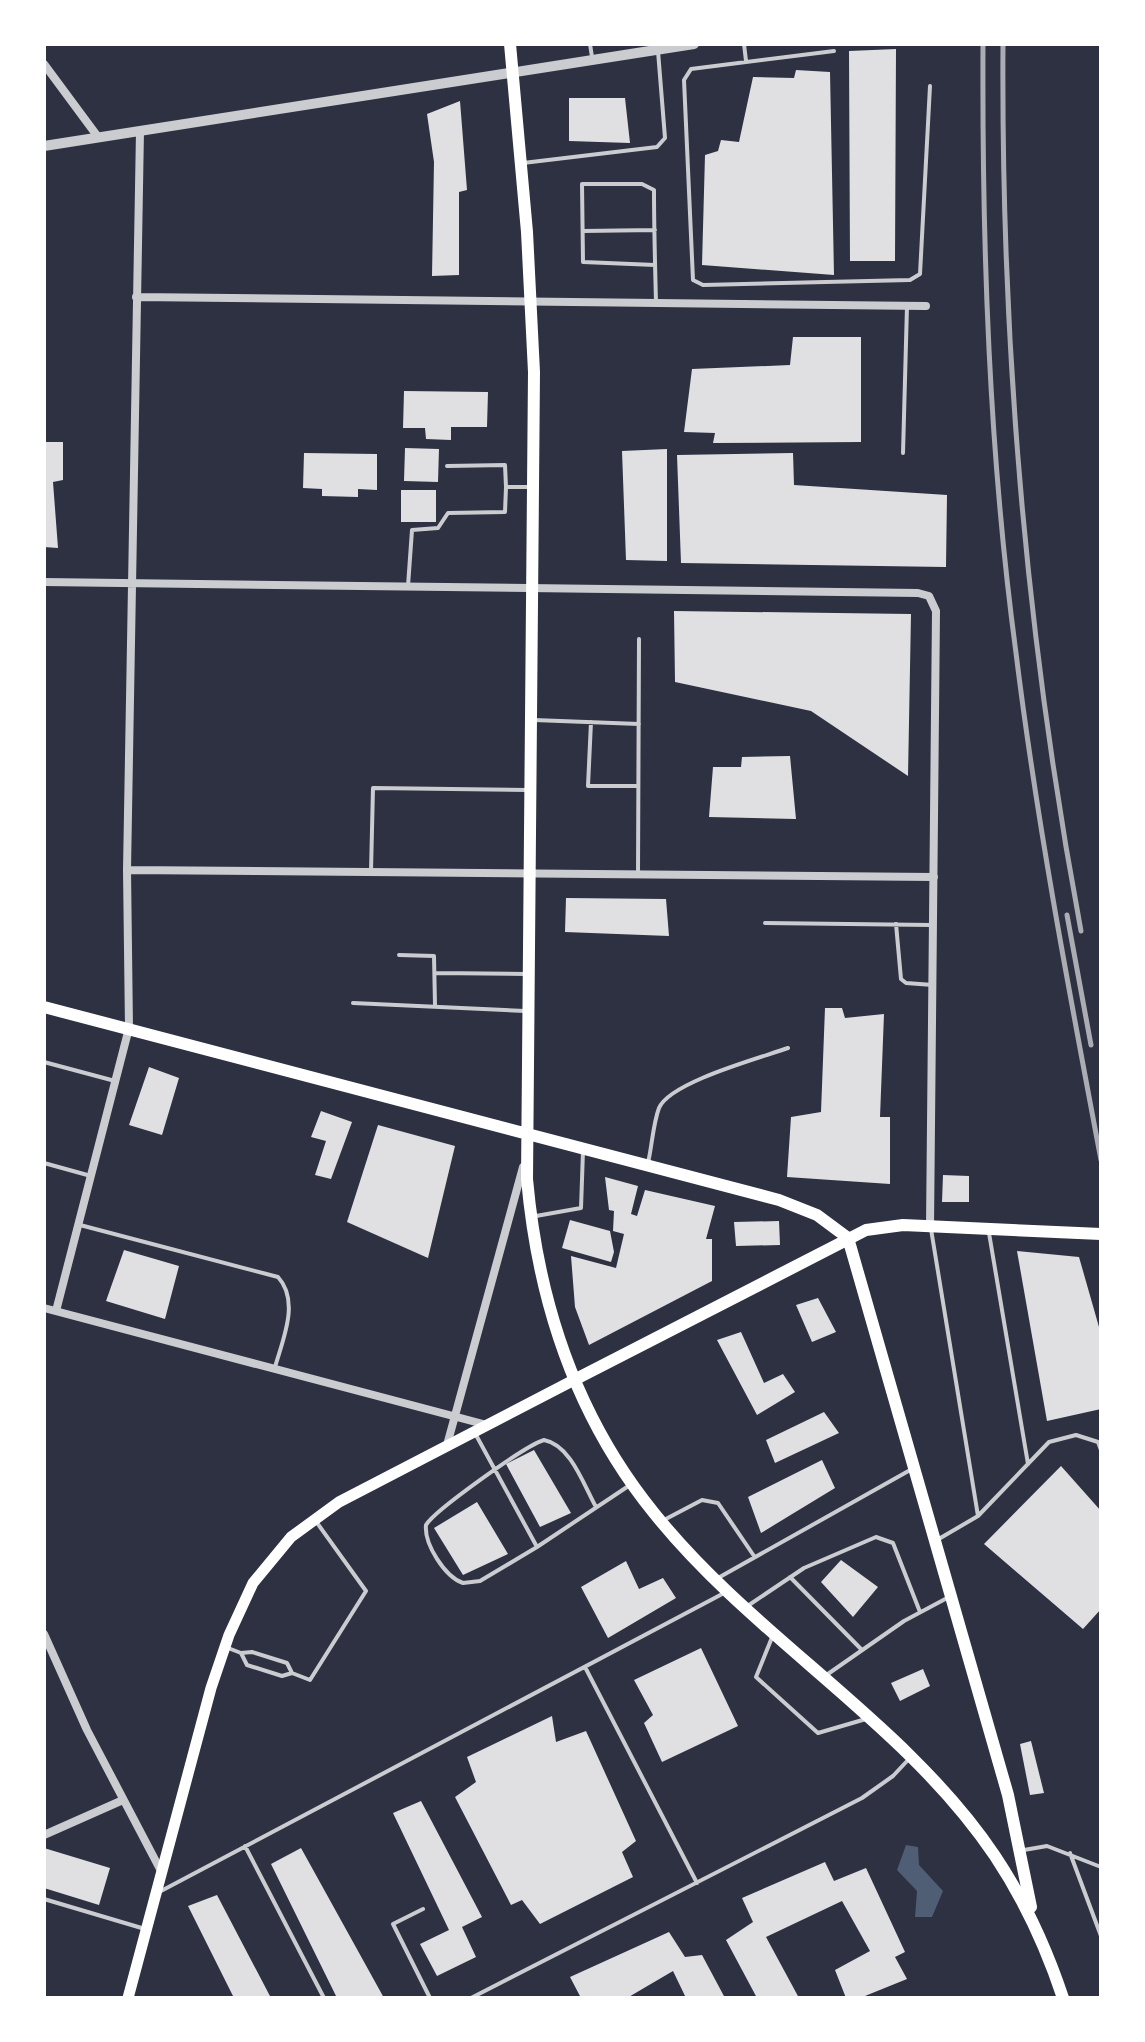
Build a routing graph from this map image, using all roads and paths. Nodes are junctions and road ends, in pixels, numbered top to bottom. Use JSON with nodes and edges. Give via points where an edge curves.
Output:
{"nodes":[{"id":1,"x":510,"y":44,"type":"edge"},
{"id":2,"x":590,"y":44,"type":"edge"},
{"id":3,"x":694,"y":44,"type":"edge"},
{"id":4,"x":744,"y":44,"type":"edge"},
{"id":5,"x":658,"y":48,"type":"junction"},
{"id":6,"x":834,"y":51,"type":"dead end"},
{"id":7,"x":593,"y":59,"type":"junction"},
{"id":8,"x":746,"y":61,"type":"junction"},
{"id":9,"x":44,"y":64,"type":"edge"},
{"id":10,"x":513,"y":72,"type":"junction"},
{"id":11,"x":930,"y":86,"type":"dead end"},
{"id":12,"x":140,"y":131,"type":"junction"},
{"id":13,"x":98,"y":137,"type":"junction"},
{"id":14,"x":44,"y":146,"type":"edge"},
{"id":15,"x":521,"y":163,"type":"junction"},
{"id":16,"x":655,"y":230,"type":"junction"},
{"id":17,"x":583,"y":231,"type":"junction"},
{"id":18,"x":655,"y":265,"type":"junction"},
{"id":19,"x":136,"y":297,"type":"junction"},
{"id":20,"x":531,"y":302,"type":"junction"},
{"id":21,"x":656,"y":302,"type":"junction"},
{"id":22,"x":907,"y":306,"type":"junction"},
{"id":23,"x":926,"y":306,"type":"dead end"},
{"id":24,"x":903,"y":453,"type":"dead end"},
{"id":25,"x":447,"y":466,"type":"dead end"},
{"id":26,"x":506,"y":487,"type":"junction"},
{"id":27,"x":534,"y":487,"type":"junction"},
{"id":28,"x":44,"y":582,"type":"edge"},
{"id":29,"x":132,"y":583,"type":"junction"},
{"id":30,"x":408,"y":587,"type":"junction"},
{"id":31,"x":532,"y":588,"type":"junction"},
{"id":32,"x":639,"y":639,"type":"dead end"},
{"id":33,"x":531,"y":720,"type":"junction"},
{"id":34,"x":591,"y":722,"type":"junction"},
{"id":35,"x":639,"y":724,"type":"junction"},
{"id":36,"x":638,"y":786,"type":"junction"},
{"id":37,"x":530,"y":790,"type":"junction"},
{"id":38,"x":127,"y":870,"type":"junction"},
{"id":39,"x":371,"y":871,"type":"junction"},
{"id":40,"x":530,"y":875,"type":"junction"},
{"id":41,"x":638,"y":876,"type":"junction"},
{"id":42,"x":934,"y":877,"type":"junction"},
{"id":43,"x":765,"y":923,"type":"dead end"},
{"id":44,"x":896,"y":924,"type":"junction"},
{"id":45,"x":933,"y":925,"type":"junction"},
{"id":46,"x":399,"y":955,"type":"dead end"},
{"id":47,"x":435,"y":973,"type":"junction"},
{"id":48,"x":528,"y":974,"type":"junction"},
{"id":49,"x":933,"y":985,"type":"junction"},
{"id":50,"x":353,"y":1003,"type":"dead end"},
{"id":51,"x":435,"y":1005,"type":"junction"},
{"id":52,"x":44,"y":1007,"type":"edge"},
{"id":53,"x":528,"y":1011,"type":"junction"},
{"id":54,"x":129,"y":1028,"type":"junction"},
{"id":55,"x":788,"y":1048,"type":"dead end"},
{"id":56,"x":44,"y":1062,"type":"edge"},
{"id":57,"x":115,"y":1081,"type":"junction"},
{"id":58,"x":527,"y":1134,"type":"junction"},
{"id":59,"x":583,"y":1148,"type":"junction"},
{"id":60,"x":526,"y":1155,"type":"junction"},
{"id":61,"x":44,"y":1163,"type":"edge"},
{"id":62,"x":648,"y":1165,"type":"junction"},
{"id":63,"x":91,"y":1176,"type":"junction"},
{"id":64,"x":531,"y":1217,"type":"junction"},
{"id":65,"x":78,"y":1225,"type":"junction"},
{"id":66,"x":930,"y":1227,"type":"junction"},
{"id":67,"x":988,"y":1229,"type":"junction"},
{"id":68,"x":1101,"y":1234,"type":"edge"},
{"id":69,"x":848,"y":1238,"type":"junction"},
{"id":70,"x":44,"y":1308,"type":"edge"},
{"id":71,"x":56,"y":1311,"type":"junction"},
{"id":72,"x":274,"y":1368,"type":"junction"},
{"id":73,"x":574,"y":1380,"type":"junction"},
{"id":74,"x":455,"y":1416,"type":"junction"},
{"id":75,"x":487,"y":1425,"type":"junction"},
{"id":76,"x":474,"y":1431,"type":"junction"},
{"id":77,"x":447,"y":1445,"type":"junction"},
{"id":78,"x":1101,"y":1450,"type":"edge"},
{"id":79,"x":1028,"y":1464,"type":"junction"},
{"id":80,"x":914,"y":1468,"type":"junction"},
{"id":81,"x":494,"y":1470,"type":"junction"},
{"id":82,"x":632,"y":1483,"type":"junction"},
{"id":83,"x":596,"y":1507,"type":"junction"},
{"id":84,"x":978,"y":1516,"type":"junction"},
{"id":85,"x":314,"y":1518,"type":"junction"},
{"id":86,"x":661,"y":1522,"type":"junction"},
{"id":87,"x":935,"y":1541,"type":"junction"},
{"id":88,"x":537,"y":1547,"type":"junction"},
{"id":89,"x":754,"y":1556,"type":"junction"},
{"id":90,"x":790,"y":1577,"type":"junction"},
{"id":91,"x":716,"y":1579,"type":"junction"},
{"id":92,"x":728,"y":1591,"type":"junction"},
{"id":93,"x":951,"y":1596,"type":"junction"},
{"id":94,"x":746,"y":1607,"type":"junction"},
{"id":95,"x":920,"y":1612,"type":"junction"},
{"id":96,"x":774,"y":1633,"type":"junction"},
{"id":97,"x":44,"y":1634,"type":"edge"},
{"id":98,"x":224,"y":1647,"type":"junction"},
{"id":99,"x":861,"y":1649,"type":"junction"},
{"id":100,"x":241,"y":1653,"type":"junction"},
{"id":101,"x":585,"y":1667,"type":"junction"},
{"id":102,"x":292,"y":1673,"type":"junction"},
{"id":103,"x":823,"y":1678,"type":"junction"},
{"id":104,"x":867,"y":1718,"type":"junction"},
{"id":105,"x":910,"y":1758,"type":"junction"},
{"id":106,"x":123,"y":1800,"type":"junction"},
{"id":107,"x":44,"y":1835,"type":"edge"},
{"id":108,"x":245,"y":1846,"type":"junction"},
{"id":109,"x":1020,"y":1851,"type":"junction"},
{"id":110,"x":1070,"y":1853,"type":"junction"},
{"id":111,"x":999,"y":1862,"type":"junction"},
{"id":112,"x":1101,"y":1867,"type":"edge"},
{"id":113,"x":161,"y":1871,"type":"junction"},
{"id":114,"x":697,"y":1883,"type":"junction"},
{"id":115,"x":155,"y":1894,"type":"junction"},
{"id":116,"x":44,"y":1899,"type":"edge"},
{"id":117,"x":423,"y":1909,"type":"dead end"},
{"id":118,"x":1034,"y":1922,"type":"junction"},
{"id":119,"x":146,"y":1929,"type":"junction"},
{"id":120,"x":1101,"y":1936,"type":"edge"},
{"id":121,"x":128,"y":1998,"type":"edge"},
{"id":122,"x":324,"y":1998,"type":"edge"},
{"id":123,"x":430,"y":1998,"type":"edge"},
{"id":124,"x":471,"y":1998,"type":"edge"},
{"id":125,"x":1063,"y":1998,"type":"edge"}],
"edges":[{"from":1,"to":10,"type":"main road"},
{"from":2,"to":7,"type":"lane"},
{"from":3,"to":5,"type":"street"},
{"from":4,"to":8,"type":"lane"},
{"from":5,"to":7,"type":"street"},
{"from":5,"to":15,"type":"lane","via":[[665,138],[657,147]]},
{"from":6,"to":8,"type":"lane"},
{"from":7,"to":10,"type":"street"},
{"from":8,"to":11,"type":"lane","via":[[691,69],[684,80],[693,280],[703,285],[910,280],[920,274]]},
{"from":9,"to":13,"type":"street"},
{"from":10,"to":12,"type":"street"},
{"from":10,"to":15,"type":"main road"},
{"from":12,"to":13,"type":"street"},
{"from":12,"to":19,"type":"street"},
{"from":13,"to":14,"type":"street"},
{"from":15,"to":20,"type":"main road"},
{"from":16,"to":17,"type":"lane"},
{"from":16,"to":17,"type":"lane","via":[[654,190],[642,184],[582,184]]},
{"from":16,"to":18,"type":"lane"},
{"from":17,"to":18,"type":"lane","via":[[583,262]]},
{"from":18,"to":21,"type":"lane"},
{"from":19,"to":20,"type":"street"},
{"from":19,"to":29,"type":"street"},
{"from":20,"to":21,"type":"street"},
{"from":20,"to":27,"type":"main road"},
{"from":21,"to":22,"type":"street"},
{"from":22,"to":23,"type":"street"},
{"from":22,"to":24,"type":"lane"},
{"from":25,"to":26,"type":"lane","via":[[505,465]]},
{"from":26,"to":27,"type":"lane"},
{"from":26,"to":30,"type":"lane","via":[[505,512],[448,513],[438,528],[412,530]]},
{"from":27,"to":31,"type":"main road"},
{"from":28,"to":29,"type":"street"},
{"from":29,"to":30,"type":"street"},
{"from":29,"to":38,"type":"street"},
{"from":30,"to":31,"type":"street"},
{"from":31,"to":33,"type":"main road"},
{"from":31,"to":42,"type":"street","via":[[929,596],[936,611]]},
{"from":32,"to":35,"type":"lane"},
{"from":33,"to":34,"type":"lane"},
{"from":33,"to":37,"type":"main road"},
{"from":34,"to":35,"type":"lane"},
{"from":34,"to":36,"type":"lane","via":[[588,786]]},
{"from":35,"to":36,"type":"lane"},
{"from":36,"to":41,"type":"lane"},
{"from":37,"to":39,"type":"lane","via":[[373,788]]},
{"from":37,"to":40,"type":"main road"},
{"from":38,"to":39,"type":"street"},
{"from":38,"to":54,"type":"street"},
{"from":39,"to":40,"type":"street"},
{"from":40,"to":41,"type":"street"},
{"from":40,"to":48,"type":"main road"},
{"from":41,"to":42,"type":"street"},
{"from":42,"to":45,"type":"street"},
{"from":43,"to":44,"type":"lane"},
{"from":44,"to":45,"type":"lane"},
{"from":44,"to":49,"type":"lane","via":[[901,979]]},
{"from":45,"to":49,"type":"street"},
{"from":46,"to":47,"type":"lane","via":[[434,956]]},
{"from":47,"to":48,"type":"lane"},
{"from":47,"to":51,"type":"lane"},
{"from":48,"to":53,"type":"main road"},
{"from":49,"to":66,"type":"street"},
{"from":50,"to":51,"type":"lane"},
{"from":51,"to":53,"type":"lane"},
{"from":52,"to":54,"type":"main road"},
{"from":53,"to":58,"type":"main road"},
{"from":54,"to":57,"type":"street"},
{"from":54,"to":58,"type":"main road"},
{"from":55,"to":62,"type":"lane","via":[[665,1098]]},
{"from":56,"to":57,"type":"lane"},
{"from":57,"to":63,"type":"street"},
{"from":58,"to":59,"type":"main road"},
{"from":58,"to":60,"type":"main road"},
{"from":59,"to":62,"type":"main road"},
{"from":59,"to":64,"type":"lane","via":[[581,1208]]},
{"from":60,"to":64,"type":"main road"},
{"from":60,"to":74,"type":"street"},
{"from":61,"to":63,"type":"lane"},
{"from":62,"to":69,"type":"main road","via":[[798,1207]]},
{"from":63,"to":65,"type":"street"},
{"from":64,"to":73,"type":"main road","via":[[543,1285]]},
{"from":65,"to":71,"type":"street"},
{"from":65,"to":72,"type":"lane","via":[[278,1277],[289,1301]]},
{"from":66,"to":67,"type":"main road"},
{"from":66,"to":69,"type":"main road","via":[[884,1226]]},
{"from":66,"to":84,"type":"lane"},
{"from":67,"to":68,"type":"main road"},
{"from":67,"to":79,"type":"lane"},
{"from":69,"to":73,"type":"main road"},
{"from":69,"to":80,"type":"main road"},
{"from":70,"to":71,"type":"street"},
{"from":71,"to":72,"type":"street"},
{"from":72,"to":74,"type":"street"},
{"from":73,"to":75,"type":"main road"},
{"from":73,"to":82,"type":"main road"},
{"from":74,"to":75,"type":"street"},
{"from":74,"to":77,"type":"street"},
{"from":75,"to":76,"type":"main road"},
{"from":76,"to":77,"type":"main road"},
{"from":76,"to":81,"type":"lane"},
{"from":77,"to":85,"type":"main road"},
{"from":78,"to":79,"type":"lane","via":[[1098,1442],[1076,1435],[1049,1442]]},
{"from":79,"to":84,"type":"lane"},
{"from":80,"to":87,"type":"main road"},
{"from":80,"to":89,"type":"lane"},
{"from":81,"to":83,"type":"lane","via":[[536,1442],[549,1440],[564,1451]]},
{"from":81,"to":88,"type":"lane"},
{"from":81,"to":88,"type":"lane","via":[[430,1517],[425,1531],[439,1559],[455,1580],[469,1584]]},
{"from":82,"to":83,"type":"lane"},
{"from":82,"to":86,"type":"main road"},
{"from":83,"to":88,"type":"lane"},
{"from":84,"to":87,"type":"lane"},
{"from":85,"to":98,"type":"main road","via":[[253,1583]]},
{"from":85,"to":102,"type":"lane","via":[[366,1591],[310,1680]]},
{"from":86,"to":89,"type":"lane","via":[[702,1500],[718,1503]]},
{"from":86,"to":91,"type":"main road"},
{"from":87,"to":93,"type":"main road"},
{"from":89,"to":91,"type":"lane"},
{"from":90,"to":94,"type":"lane"},
{"from":90,"to":95,"type":"lane","via":[[865,1540],[888,1540],[898,1552]]},
{"from":90,"to":99,"type":"lane"},
{"from":91,"to":92,"type":"main road"},
{"from":92,"to":94,"type":"main road"},
{"from":92,"to":101,"type":"lane"},
{"from":93,"to":95,"type":"lane"},
{"from":93,"to":109,"type":"main road"},
{"from":94,"to":96,"type":"main road"},
{"from":95,"to":99,"type":"lane"},
{"from":96,"to":103,"type":"main road"},
{"from":96,"to":104,"type":"lane","via":[[756,1677],[818,1733]]},
{"from":97,"to":106,"type":"street"},
{"from":98,"to":100,"type":"lane"},
{"from":98,"to":113,"type":"main road"},
{"from":99,"to":103,"type":"lane"},
{"from":100,"to":102,"type":"lane","via":[[287,1663]]},
{"from":100,"to":102,"type":"lane","via":[[247,1665],[282,1676]]},
{"from":101,"to":108,"type":"lane"},
{"from":101,"to":114,"type":"lane"},
{"from":103,"to":104,"type":"main road"},
{"from":104,"to":105,"type":"main road"},
{"from":105,"to":111,"type":"main road"},
{"from":105,"to":114,"type":"lane","via":[[862,1798]]},
{"from":106,"to":107,"type":"street"},
{"from":106,"to":113,"type":"street"},
{"from":108,"to":115,"type":"lane"},
{"from":108,"to":122,"type":"lane"},
{"from":109,"to":110,"type":"lane","via":[[1047,1846]]},
{"from":109,"to":111,"type":"lane"},
{"from":109,"to":118,"type":"main road"},
{"from":110,"to":112,"type":"lane"},
{"from":110,"to":120,"type":"lane"},
{"from":111,"to":118,"type":"main road"},
{"from":113,"to":115,"type":"main road"},
{"from":114,"to":124,"type":"lane"},
{"from":115,"to":119,"type":"main road"},
{"from":116,"to":119,"type":"lane"},
{"from":117,"to":123,"type":"lane","via":[[393,1924]]},
{"from":118,"to":125,"type":"main road"},
{"from":119,"to":121,"type":"main road"}]}
